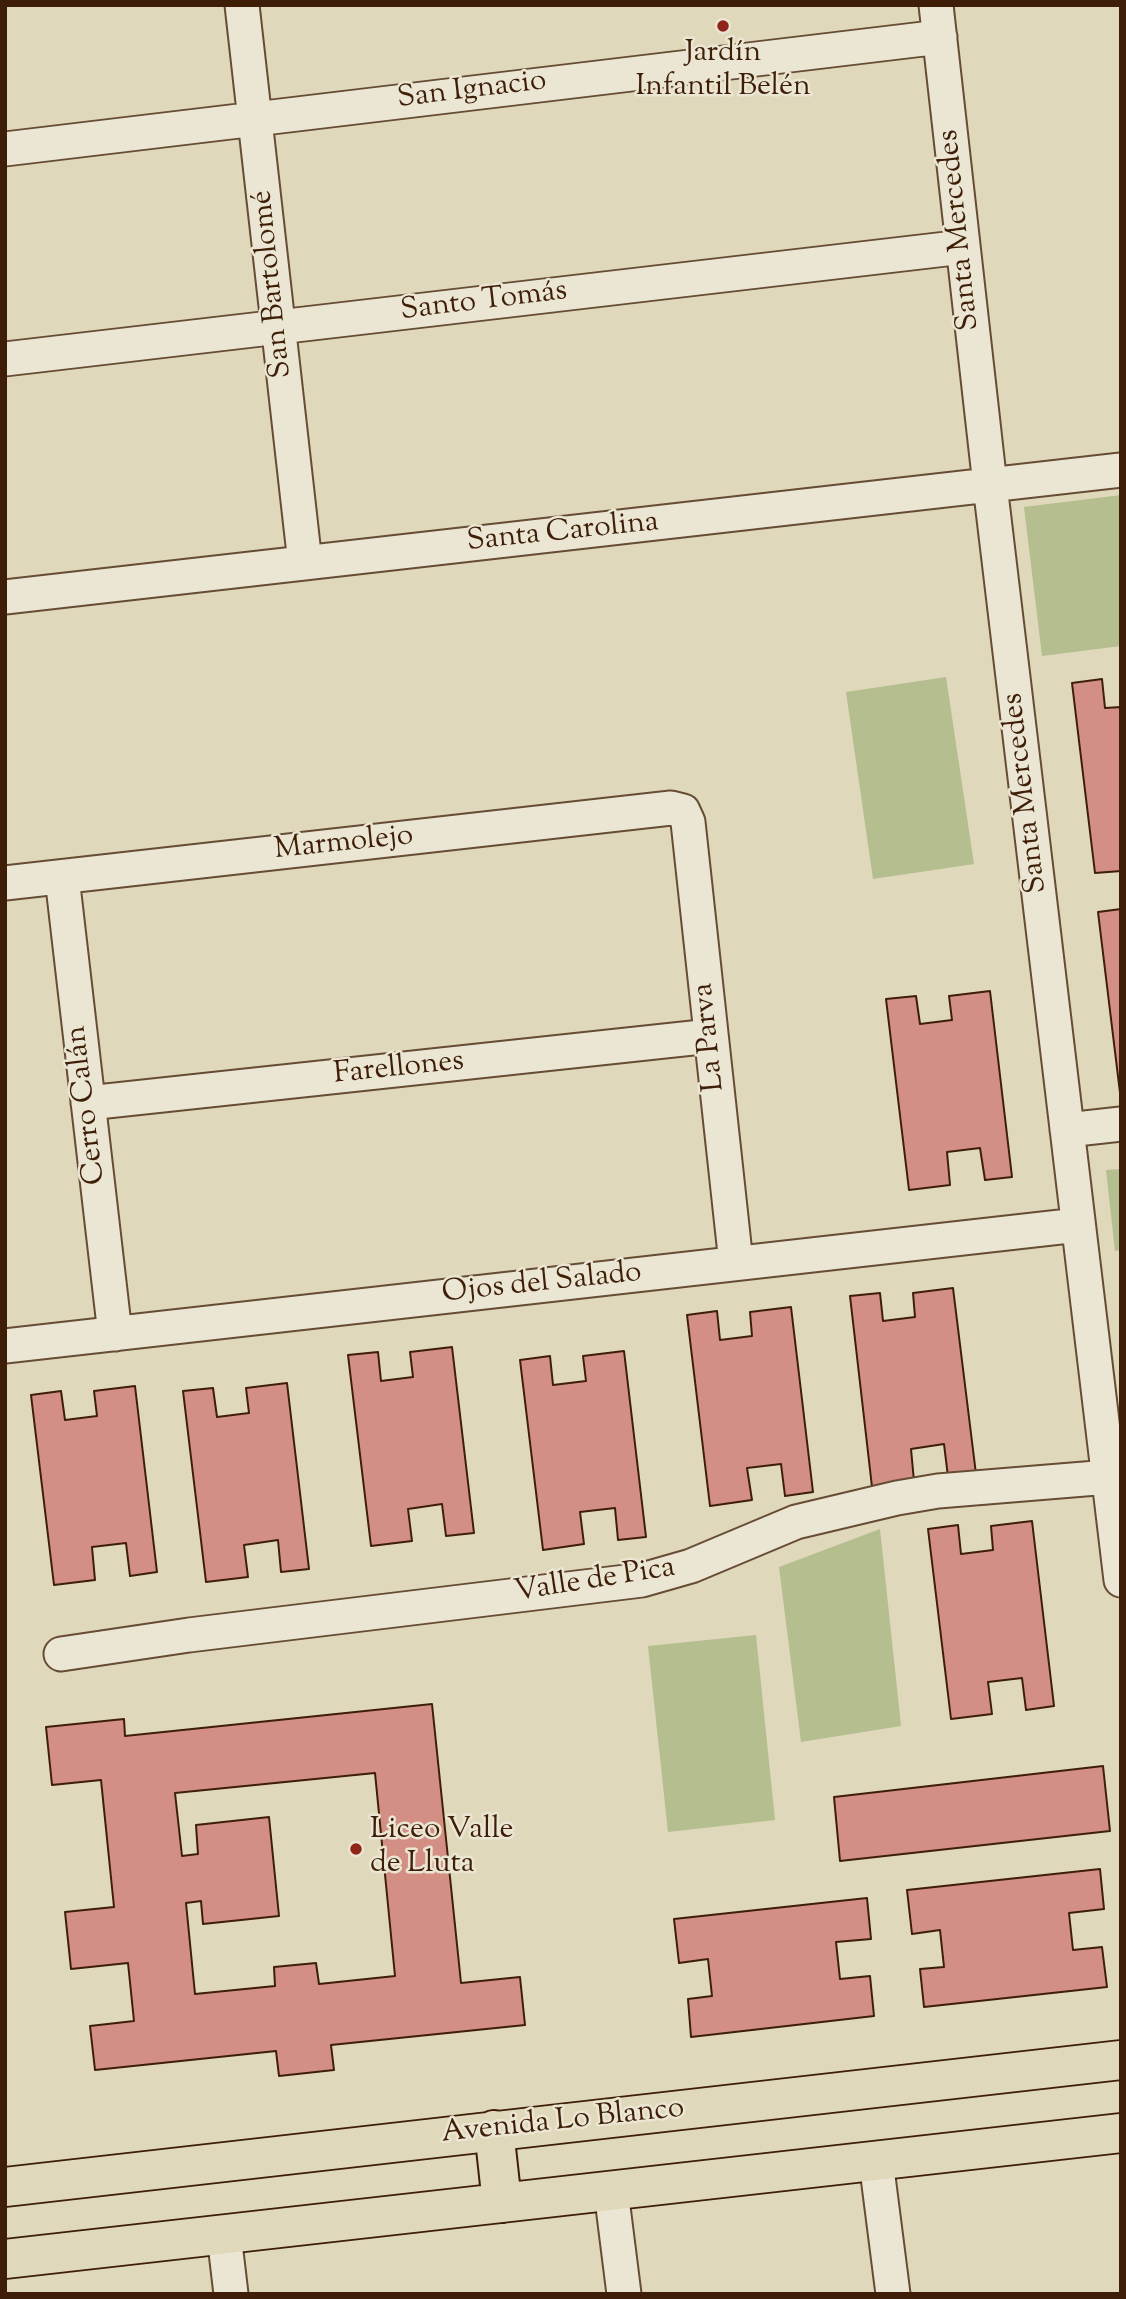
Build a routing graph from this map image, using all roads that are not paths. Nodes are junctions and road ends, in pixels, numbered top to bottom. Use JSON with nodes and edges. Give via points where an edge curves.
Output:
{"nodes":[{"id":1,"x":242,"y":5,"type":"edge"},
{"id":2,"x":938,"y":21,"type":"edge"},
{"id":3,"x":255,"y":118,"type":"junction"},
{"id":4,"x":5,"y":149,"type":"edge"},
{"id":5,"x":963,"y":247,"type":"junction"},
{"id":6,"x":278,"y":327,"type":"junction"},
{"id":7,"x":5,"y":359,"type":"edge"},
{"id":8,"x":1121,"y":470,"type":"edge"},
{"id":9,"x":990,"y":485,"type":"junction"},
{"id":10,"x":305,"y":563,"type":"junction"},
{"id":11,"x":5,"y":597,"type":"edge"},
{"id":12,"x":683,"y":811,"type":"joint"},
{"id":13,"x":62,"y":877,"type":"junction"},
{"id":14,"x":5,"y":883,"type":"edge"},
{"id":15,"x":711,"y":1036,"type":"junction"},
{"id":16,"x":88,"y":1103,"type":"junction"},
{"id":17,"x":1121,"y":1124,"type":"edge"},
{"id":18,"x":1067,"y":1130,"type":"junction"},
{"id":19,"x":1078,"y":1225,"type":"junction"},
{"id":20,"x":736,"y":1264,"type":"junction"},
{"id":21,"x":114,"y":1334,"type":"junction"},
{"id":22,"x":5,"y":1346,"type":"edge"},
{"id":23,"x":1115,"y":1476,"type":"edge"},
{"id":24,"x":1121,"y":1580,"type":"edge"},
{"id":25,"x":61,"y":1654,"type":"dead end"},
{"id":26,"x":1121,"y":2060,"type":"edge"},
{"id":27,"x":494,"y":2130,"type":"junction"},
{"id":28,"x":1121,"y":2133,"type":"edge"},
{"id":29,"x":876,"y":2161,"type":"junction"},
{"id":30,"x":5,"y":2187,"type":"edge"},
{"id":31,"x":611,"y":2191,"type":"junction"},
{"id":32,"x":502,"y":2203,"type":"junction"},
{"id":33,"x":224,"y":2235,"type":"junction"},
{"id":34,"x":5,"y":2259,"type":"edge"},
{"id":35,"x":231,"y":2294,"type":"edge"},
{"id":36,"x":624,"y":2294,"type":"edge"},
{"id":37,"x":893,"y":2294,"type":"edge"}],
"edges":[{"from":1,"to":3,"type":"street","name":"San Bartolomé"},
{"from":2,"to":3,"type":"street","name":"San Ignacio"},
{"from":2,"to":5,"type":"street","name":"Santa Mercedes"},
{"from":3,"to":4,"type":"street","name":"San Ignacio"},
{"from":3,"to":6,"type":"street","name":"San Bartolomé"},
{"from":5,"to":6,"type":"street","name":"Santo Tomás"},
{"from":5,"to":9,"type":"street","name":"Santa Mercedes"},
{"from":6,"to":7,"type":"street","name":"Santo Tomás"},
{"from":6,"to":10,"type":"street","name":"San Bartolomé"},
{"from":8,"to":9,"type":"street","name":"Santa Carolina"},
{"from":9,"to":10,"type":"street","name":"Santa Carolina"},
{"from":9,"to":18,"type":"street","name":"Santa Mercedes"},
{"from":10,"to":11,"type":"street","name":"Santa Carolina"},
{"from":12,"to":13,"type":"street","name":"Marmolejo","via":[[671,808]]},
{"from":12,"to":15,"type":"street","name":"La Parva"},
{"from":13,"to":14,"type":"street","name":"Marmolejo"},
{"from":13,"to":16,"type":"street","name":"Cerro Calán"},
{"from":15,"to":16,"type":"street","name":"Farellones"},
{"from":15,"to":20,"type":"street","name":"La Parva"},
{"from":16,"to":21,"type":"street","name":"Cerro Calán"},
{"from":17,"to":18,"type":"street"},
{"from":18,"to":19,"type":"street","name":"Santa Mercedes"},
{"from":19,"to":20,"type":"street","name":"Ojos del Salado"},
{"from":19,"to":23,"type":"street","name":"Santa Mercedes"},
{"from":20,"to":21,"type":"street","name":"Ojos del Salado"},
{"from":21,"to":22,"type":"street","name":"Ojos del Salado"},
{"from":23,"to":24,"type":"street","name":"Santa Mercedes"},
{"from":23,"to":25,"type":"street","name":"Valle de Pica","via":[[897,1498],[796,1522],[691,1566],[642,1580]]},
{"from":26,"to":27,"type":"main road","name":"Avenida Lo Blanco"},
{"from":27,"to":30,"type":"main road","name":"Avenida Lo Blanco"},
{"from":27,"to":32,"type":"main road"},
{"from":28,"to":29,"type":"main road"},
{"from":29,"to":31,"type":"main road"},
{"from":29,"to":37,"type":"street"},
{"from":31,"to":32,"type":"main road"},
{"from":31,"to":36,"type":"street"},
{"from":32,"to":33,"type":"main road"},
{"from":33,"to":34,"type":"main road"},
{"from":33,"to":35,"type":"street"}]}
